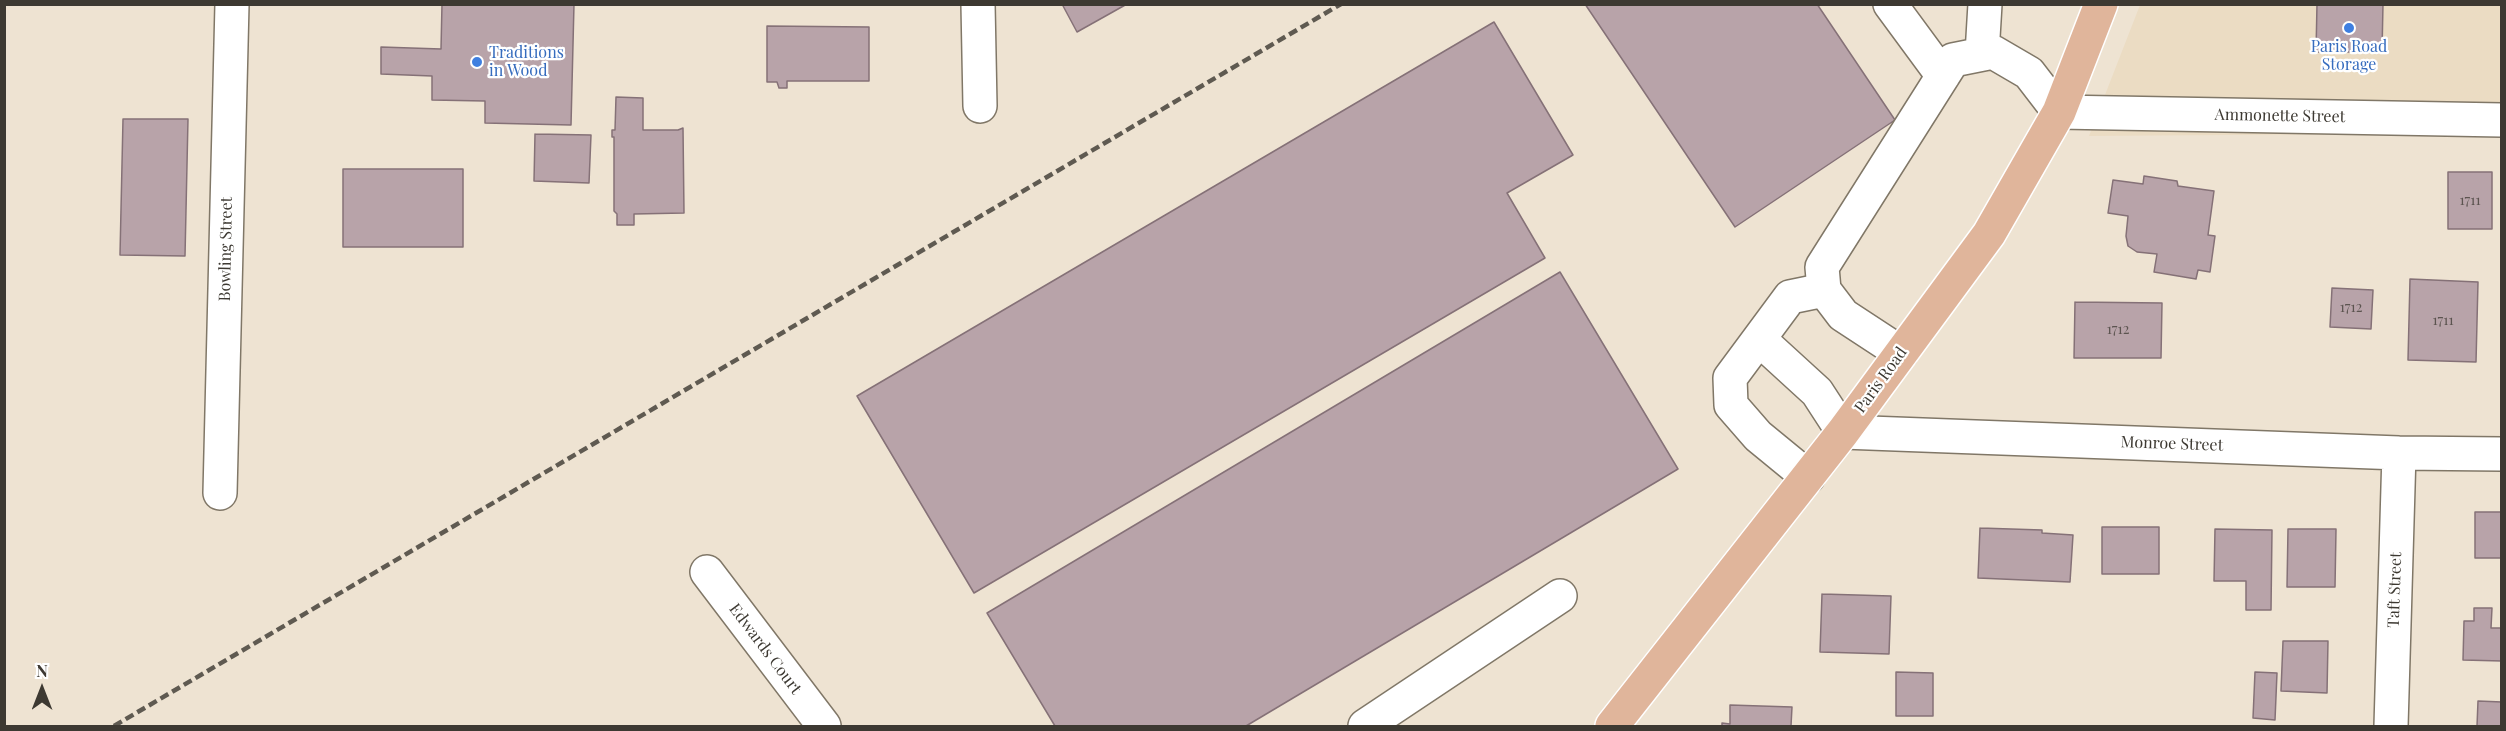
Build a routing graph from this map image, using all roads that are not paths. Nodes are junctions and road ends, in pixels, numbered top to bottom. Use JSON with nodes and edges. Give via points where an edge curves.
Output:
{"nodes":[{"id":1,"x":232,"y":4,"type":"edge"},
{"id":2,"x":978,"y":4,"type":"edge"},
{"id":3,"x":1890,"y":4,"type":"edge"},
{"id":4,"x":1985,"y":4,"type":"edge"},
{"id":5,"x":2101,"y":4,"type":"edge"},
{"id":6,"x":1982,"y":54,"type":"junction"},
{"id":7,"x":1943,"y":76,"type":"junction"},
{"id":8,"x":980,"y":106,"type":"dead end"},
{"id":9,"x":2058,"y":112,"type":"junction"},
{"id":10,"x":2502,"y":120,"type":"edge"},
{"id":11,"x":1824,"y":290,"type":"junction"},
{"id":12,"x":1759,"y":339,"type":"junction"},
{"id":13,"x":1901,"y":353,"type":"junction"},
{"id":14,"x":1843,"y":432,"type":"junction"},
{"id":15,"x":2398,"y":453,"type":"junction"},
{"id":16,"x":2502,"y":454,"type":"edge"},
{"id":17,"x":1808,"y":477,"type":"junction"},
{"id":18,"x":220,"y":493,"type":"dead end"},
{"id":19,"x":706,"y":572,"type":"dead end"},
{"id":20,"x":1560,"y":596,"type":"dead end"},
{"id":21,"x":824,"y":726,"type":"edge"},
{"id":22,"x":1365,"y":726,"type":"edge"},
{"id":23,"x":1612,"y":726,"type":"edge"},
{"id":24,"x":2391,"y":726,"type":"edge"}],
"edges":[{"from":1,"to":18,"type":"street","name":"Bowling Street"},
{"from":2,"to":8,"type":"street"},
{"from":3,"to":7,"type":"street"},
{"from":4,"to":6,"type":"street"},
{"from":5,"to":9,"type":"main road","name":"Paris Road"},
{"from":6,"to":7,"type":"street","via":[[1953,60]]},
{"from":6,"to":9,"type":"street","via":[[1993,52],[2029,73]]},
{"from":7,"to":11,"type":"street","via":[[1822,267]]},
{"from":9,"to":10,"type":"street","name":"Ammonette Street"},
{"from":9,"to":13,"type":"main road","name":"Paris Road","via":[[1989,234]]},
{"from":11,"to":12,"type":"street","via":[[1790,297]]},
{"from":11,"to":13,"type":"street","via":[[1843,315]]},
{"from":12,"to":14,"type":"street","via":[[1817,392]]},
{"from":12,"to":17,"type":"street","via":[[1730,378],[1731,405],[1758,436]]},
{"from":13,"to":14,"type":"main road","name":"Paris Road"},
{"from":14,"to":15,"type":"street","name":"Monroe Street"},
{"from":14,"to":17,"type":"main road","name":"Paris Road"},
{"from":15,"to":16,"type":"street","name":"Monroe Street"},
{"from":15,"to":24,"type":"street","name":"Taft Street"},
{"from":17,"to":23,"type":"main road","name":"Paris Road"},
{"from":19,"to":21,"type":"street","name":"Edwards Court"},
{"from":20,"to":22,"type":"street"}]}
